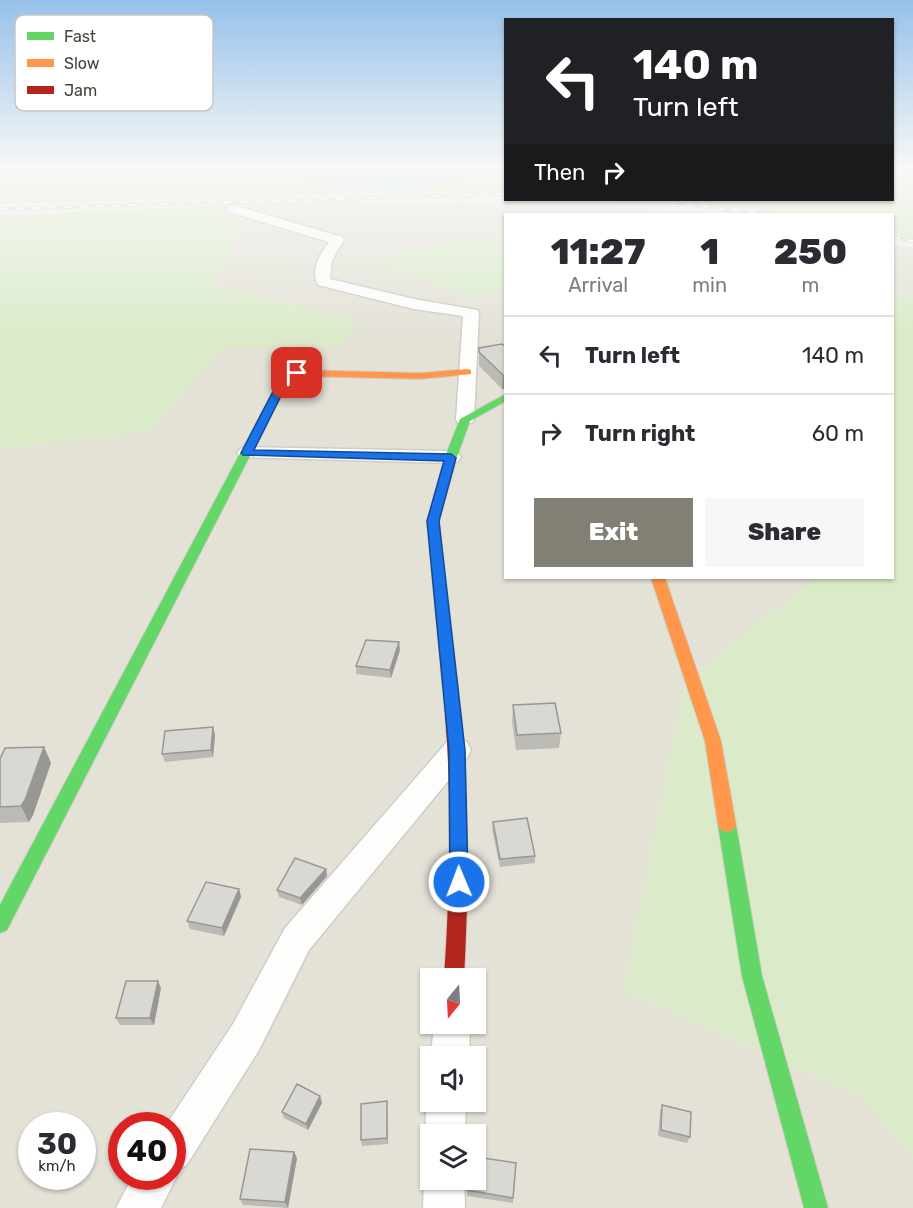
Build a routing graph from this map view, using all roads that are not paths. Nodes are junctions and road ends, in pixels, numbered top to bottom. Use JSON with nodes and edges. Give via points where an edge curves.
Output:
{"nodes":[{"id":1,"x":284,"y":223,"type":"edge"},
{"id":2,"x":468,"y":372,"type":"junction"},
{"id":3,"x":504,"y":398,"type":"edge"},
{"id":4,"x":465,"y":419,"type":"junction"},
{"id":5,"x":247,"y":453,"type":"junction"},
{"id":6,"x":451,"y":458,"type":"junction"},
{"id":7,"x":658,"y":579,"type":"edge"},
{"id":8,"x":457,"y":750,"type":"junction"},
{"id":9,"x":0,"y":924,"type":"edge"},
{"id":10,"x":455,"y":968,"type":"edge"},
{"id":11,"x":186,"y":1130,"type":"edge"},
{"id":12,"x":148,"y":1190,"type":"edge"},
{"id":13,"x":444,"y":1190,"type":"edge"},
{"id":14,"x":137,"y":1208,"type":"edge"},
{"id":15,"x":444,"y":1208,"type":"edge"},
{"id":16,"x":816,"y":1208,"type":"edge"}],
"edges":[{"from":1,"to":2,"type":"street","via":[[337,240],[328,251],[323,282],[471,313]]},
{"from":2,"to":4,"type":"street"},
{"from":2,"to":5,"type":"street","via":[[420,376],[290,375]]},
{"from":3,"to":4,"type":"street"},
{"from":4,"to":6,"type":"street"},
{"from":5,"to":6,"type":"street"},
{"from":5,"to":9,"type":"street"},
{"from":6,"to":8,"type":"street","via":[[433,521]]},
{"from":7,"to":16,"type":"street","via":[[713,741],[752,976]]},
{"from":8,"to":10,"type":"street","via":[[459,903]]},
{"from":8,"to":11,"type":"street","via":[[297,939],[246,1037]]},
{"from":12,"to":14,"type":"street"},
{"from":13,"to":15,"type":"street"}]}
